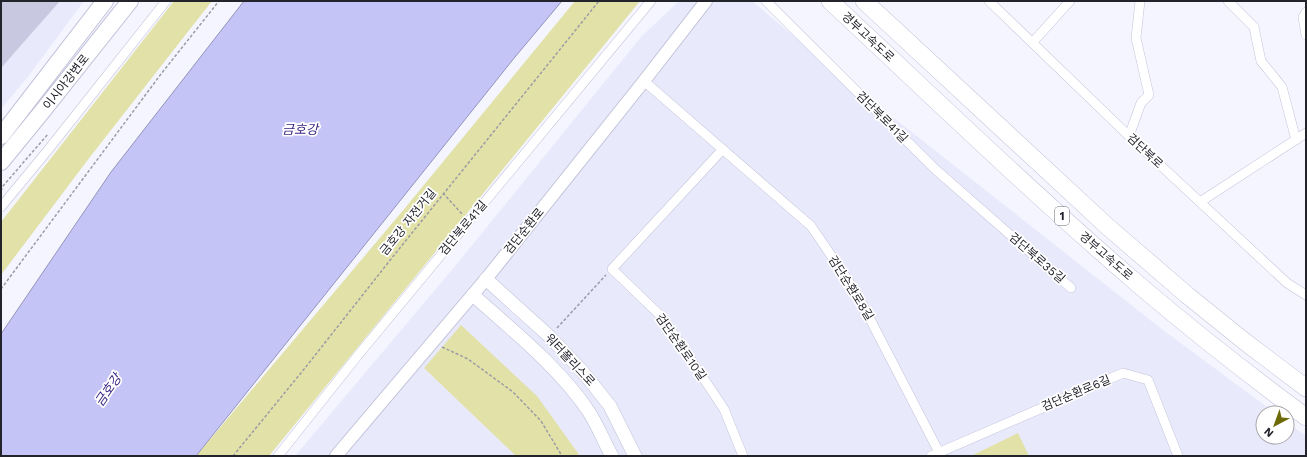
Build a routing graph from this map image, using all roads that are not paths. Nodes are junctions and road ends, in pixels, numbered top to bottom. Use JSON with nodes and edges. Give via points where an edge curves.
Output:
{"nodes":[{"id":1,"x":99,"y":1,"type":"edge"},
{"id":2,"x":105,"y":1,"type":"edge"},
{"id":3,"x":130,"y":1,"type":"edge"},
{"id":4,"x":166,"y":1,"type":"edge"},
{"id":5,"x":651,"y":1,"type":"edge"},
{"id":6,"x":706,"y":1,"type":"edge"},
{"id":7,"x":766,"y":1,"type":"edge"},
{"id":8,"x":830,"y":1,"type":"edge"},
{"id":9,"x":864,"y":1,"type":"edge"},
{"id":10,"x":990,"y":1,"type":"edge"},
{"id":11,"x":1070,"y":1,"type":"edge"},
{"id":12,"x":1140,"y":1,"type":"edge"},
{"id":13,"x":1228,"y":1,"type":"edge"},
{"id":14,"x":1306,"y":12,"type":"edge"},
{"id":15,"x":1306,"y":35,"type":"edge"},
{"id":16,"x":1033,"y":42,"type":"junction"},
{"id":17,"x":64,"y":54,"type":"junction"},
{"id":18,"x":644,"y":81,"type":"junction"},
{"id":19,"x":1306,"y":133,"type":"edge"},
{"id":20,"x":1,"y":136,"type":"edge"},
{"id":21,"x":1129,"y":136,"type":"junction"},
{"id":22,"x":1296,"y":140,"type":"junction"},
{"id":23,"x":723,"y":148,"type":"junction"},
{"id":24,"x":1,"y":162,"type":"edge"},
{"id":25,"x":1200,"y":202,"type":"junction"},
{"id":26,"x":1,"y":207,"type":"edge"},
{"id":27,"x":1002,"y":228,"type":"joint"},
{"id":28,"x":486,"y":279,"type":"junction"},
{"id":29,"x":1071,"y":288,"type":"dead end"},
{"id":30,"x":473,"y":295,"type":"junction"},
{"id":31,"x":1306,"y":295,"type":"edge"},
{"id":32,"x":1306,"y":388,"type":"edge"},
{"id":33,"x":1306,"y":417,"type":"edge"},
{"id":34,"x":941,"y":454,"type":"edge"},
{"id":35,"x":278,"y":456,"type":"edge"},
{"id":36,"x":336,"y":456,"type":"edge"},
{"id":37,"x":612,"y":456,"type":"edge"},
{"id":38,"x":635,"y":456,"type":"edge"},
{"id":39,"x":743,"y":456,"type":"edge"},
{"id":40,"x":931,"y":456,"type":"edge"},
{"id":41,"x":1178,"y":456,"type":"edge"}],
"edges":[{"from":1,"to":17,"type":"highway","via":[[70,40]]},
{"from":2,"to":17,"type":"highway","name":"이시아강변로"},
{"from":3,"to":24,"type":"highway","name":"이시아강변로"},
{"from":4,"to":26,"type":"street"},
{"from":5,"to":35,"type":"street","name":"검단북로41길","via":[[359,354]]},
{"from":6,"to":18,"type":"street","name":"검단순환로"},
{"from":7,"to":27,"type":"street","name":"검단북로41길","via":[[935,169]]},
{"from":8,"to":33,"type":"highway","name":"경부고속도로","number":"1","via":[[1140,286]]},
{"from":9,"to":32,"type":"highway","name":"경부고속도로","number":"1","via":[[1108,227],[1187,295]]},
{"from":10,"to":16,"type":"street","name":"검단북로"},
{"from":11,"to":16,"type":"street"},
{"from":12,"to":21,"type":"street","via":[[1136,38],[1149,95],[1141,103]]},
{"from":13,"to":22,"type":"street","via":[[1254,27],[1261,61],[1282,87]]},
{"from":14,"to":15,"type":"street","via":[[1303,17]]},
{"from":16,"to":21,"type":"street","name":"검단북로"},
{"from":17,"to":20,"type":"highway","name":"이시아강변로"},
{"from":18,"to":23,"type":"street","name":"검단순환로8길"},
{"from":18,"to":28,"type":"street","name":"검단순환로"},
{"from":19,"to":22,"type":"street"},
{"from":21,"to":25,"type":"street","name":"검단북로"},
{"from":22,"to":25,"type":"street"},
{"from":23,"to":34,"type":"street","name":"검단순환로8길","via":[[811,226],[856,292]]},
{"from":23,"to":39,"type":"street","name":"검단순환로10길","via":[[612,269],[663,318],[724,409]]},
{"from":25,"to":31,"type":"street","name":"검단북로","via":[[1287,283]]},
{"from":27,"to":29,"type":"street","name":"검단북로35길"},
{"from":28,"to":30,"type":"street","name":"검단순환로"},
{"from":28,"to":38,"type":"main road","name":"워터폴리스로","via":[[549,336],[584,372],[610,406]]},
{"from":30,"to":36,"type":"street","name":"검단순환로"},
{"from":30,"to":37,"type":"main road","name":"워터폴리스로","via":[[566,382],[590,413]]},
{"from":34,"to":40,"type":"street","name":"검단순환로6길"},
{"from":34,"to":41,"type":"street","name":"검단순환로6길","via":[[1123,373],[1148,380]]}]}
